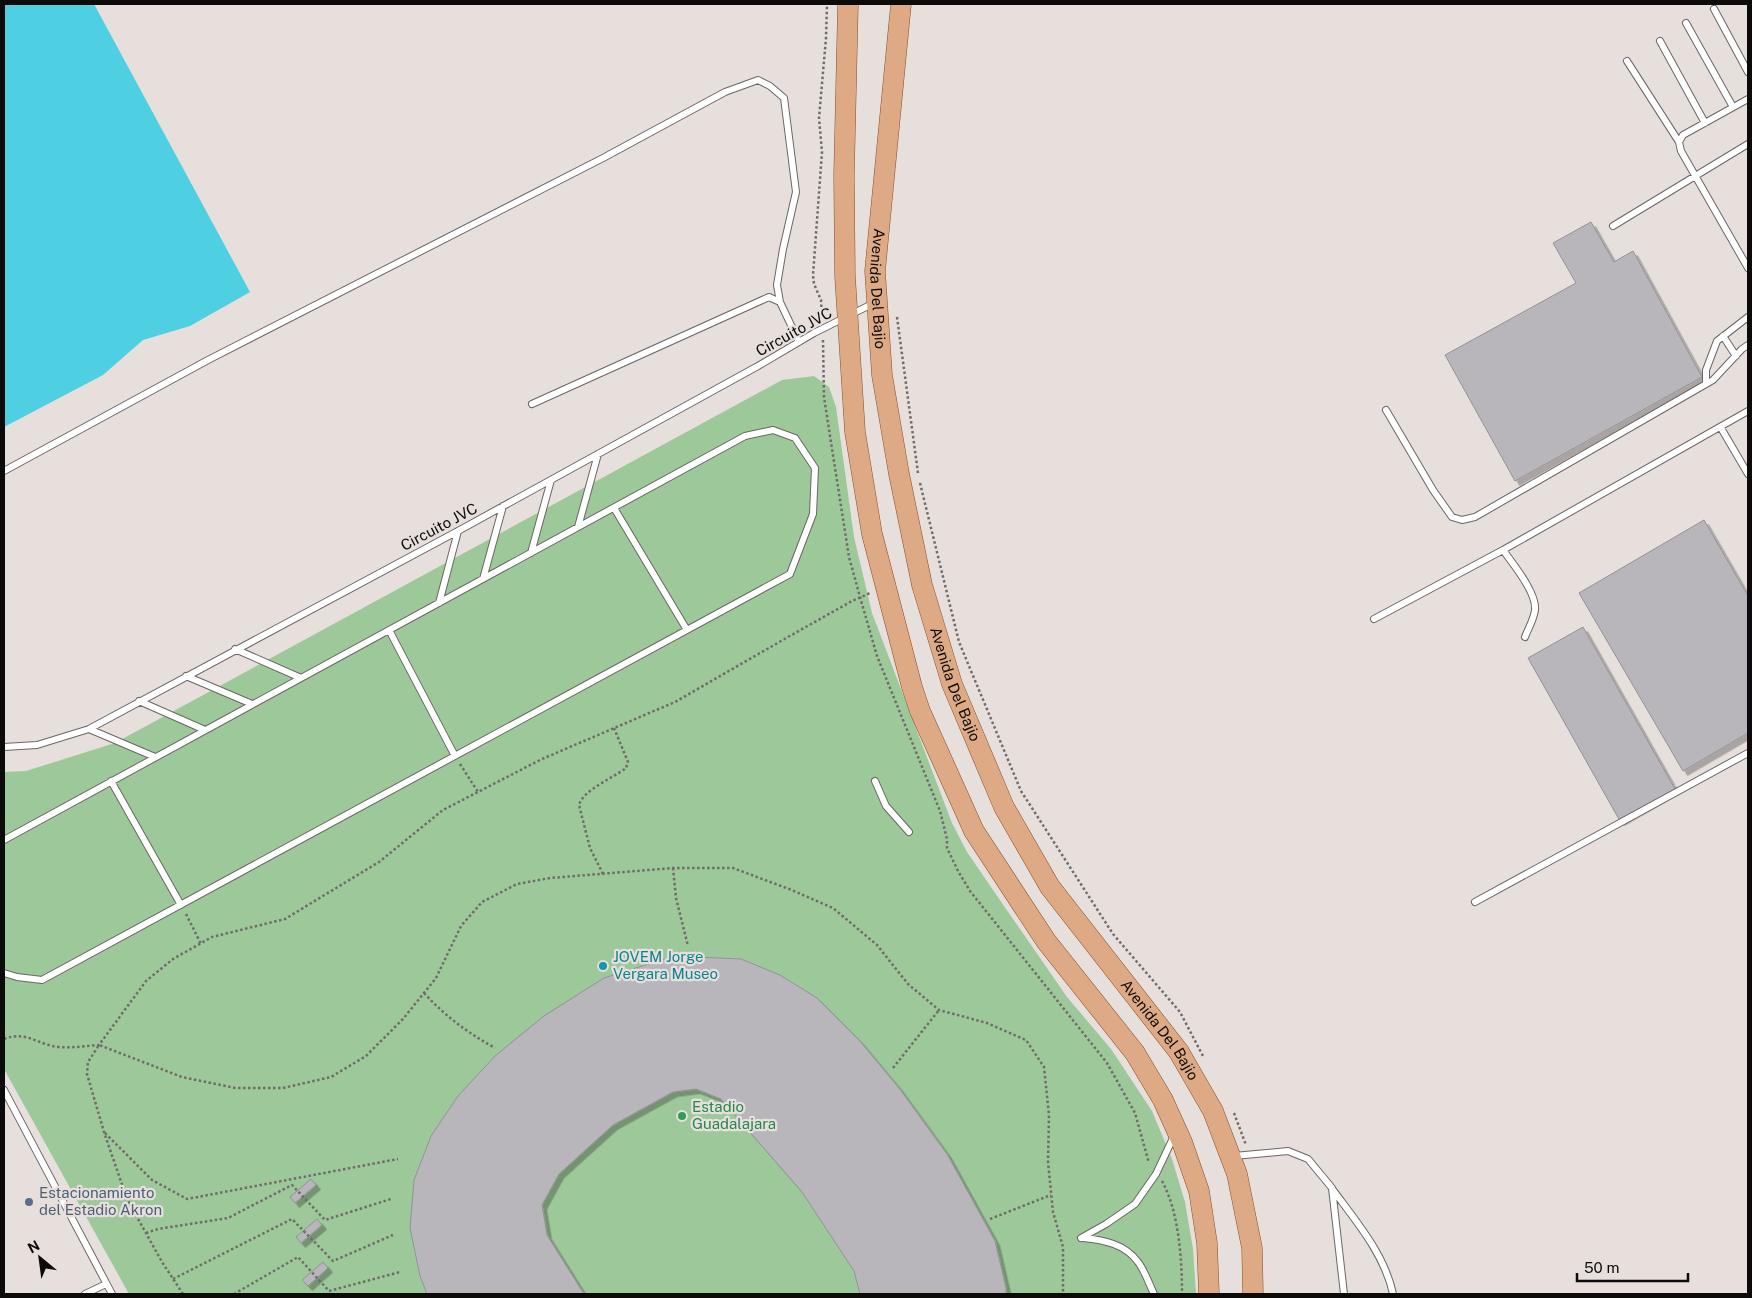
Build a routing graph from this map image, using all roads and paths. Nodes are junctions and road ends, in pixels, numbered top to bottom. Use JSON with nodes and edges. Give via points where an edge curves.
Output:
{"nodes":[{"id":1,"x":827,"y":4,"type":"edge"},
{"id":2,"x":848,"y":4,"type":"edge"},
{"id":3,"x":901,"y":4,"type":"edge"},
{"id":4,"x":1714,"y":9,"type":"dead end"},
{"id":5,"x":1686,"y":23,"type":"dead end"},
{"id":6,"x":1660,"y":41,"type":"dead end"},
{"id":7,"x":1627,"y":61,"type":"dead end"},
{"id":8,"x":1748,"y":72,"type":"edge"},
{"id":9,"x":1748,"y":99,"type":"edge"},
{"id":10,"x":1733,"y":107,"type":"junction"},
{"id":11,"x":1705,"y":122,"type":"junction"},
{"id":12,"x":1679,"y":142,"type":"junction"},
{"id":13,"x":1748,"y":144,"type":"edge"},
{"id":14,"x":1695,"y":176,"type":"junction"},
{"id":15,"x":1613,"y":226,"type":"dead end"},
{"id":16,"x":1748,"y":268,"type":"edge"},
{"id":17,"x":877,"y":301,"type":"junction"},
{"id":18,"x":780,"y":302,"type":"junction"},
{"id":19,"x":896,"y":312,"type":"dead end"},
{"id":20,"x":848,"y":316,"type":"junction"},
{"id":21,"x":1748,"y":317,"type":"edge"},
{"id":22,"x":823,"y":329,"type":"junction"},
{"id":23,"x":1723,"y":336,"type":"junction"},
{"id":24,"x":799,"y":342,"type":"junction"},
{"id":25,"x":1748,"y":345,"type":"edge"},
{"id":26,"x":1736,"y":356,"type":"junction"},
{"id":27,"x":1706,"y":384,"type":"junction"},
{"id":28,"x":824,"y":397,"type":"dead end"},
{"id":29,"x":532,"y":404,"type":"dead end"},
{"id":30,"x":1386,"y":410,"type":"dead end"},
{"id":31,"x":1748,"y":412,"type":"edge"},
{"id":32,"x":1721,"y":428,"type":"junction"},
{"id":33,"x":598,"y":454,"type":"junction"},
{"id":34,"x":4,"y":471,"type":"edge"},
{"id":35,"x":1748,"y":474,"type":"edge"},
{"id":36,"x":551,"y":480,"type":"junction"},
{"id":37,"x":503,"y":506,"type":"junction"},
{"id":38,"x":614,"y":508,"type":"junction"},
{"id":39,"x":578,"y":527,"type":"junction"},
{"id":40,"x":458,"y":531,"type":"junction"},
{"id":41,"x":1503,"y":550,"type":"junction"},
{"id":42,"x":531,"y":553,"type":"junction"},
{"id":43,"x":483,"y":578,"type":"junction"},
{"id":44,"x":886,"y":586,"type":"junction"},
{"id":45,"x":439,"y":603,"type":"junction"},
{"id":46,"x":1374,"y":619,"type":"dead end"},
{"id":47,"x":389,"y":630,"type":"junction"},
{"id":48,"x":687,"y":630,"type":"junction"},
{"id":49,"x":1525,"y":637,"type":"dead end"},
{"id":50,"x":235,"y":649,"type":"junction"},
{"id":51,"x":186,"y":676,"type":"junction"},
{"id":52,"x":301,"y":678,"type":"junction"},
{"id":53,"x":139,"y":701,"type":"junction"},
{"id":54,"x":252,"y":704,"type":"junction"},
{"id":55,"x":614,"y":728,"type":"junction"},
{"id":56,"x":89,"y":729,"type":"junction"},
{"id":57,"x":205,"y":730,"type":"junction"},
{"id":58,"x":4,"y":747,"type":"edge"},
{"id":59,"x":1748,"y":753,"type":"edge"},
{"id":60,"x":455,"y":756,"type":"junction"},
{"id":61,"x":155,"y":757,"type":"junction"},
{"id":62,"x":875,"y":780,"type":"dead end"},
{"id":63,"x":112,"y":781,"type":"junction"},
{"id":64,"x":478,"y":792,"type":"junction"},
{"id":65,"x":909,"y":832,"type":"dead end"},
{"id":66,"x":4,"y":840,"type":"edge"},
{"id":67,"x":673,"y":868,"type":"junction"},
{"id":68,"x":603,"y":874,"type":"junction"},
{"id":69,"x":1475,"y":902,"type":"dead end"},
{"id":70,"x":181,"y":905,"type":"junction"},
{"id":71,"x":201,"y":944,"type":"junction"},
{"id":72,"x":688,"y":946,"type":"dead end"},
{"id":73,"x":4,"y":973,"type":"edge"},
{"id":74,"x":424,"y":994,"type":"junction"},
{"id":75,"x":939,"y":1010,"type":"junction"},
{"id":76,"x":4,"y":1039,"type":"edge"},
{"id":77,"x":99,"y":1045,"type":"junction"},
{"id":78,"x":495,"y":1048,"type":"dead end"},
{"id":79,"x":1207,"y":1063,"type":"dead end"},
{"id":80,"x":893,"y":1068,"type":"dead end"},
{"id":81,"x":4,"y":1090,"type":"edge"},
{"id":82,"x":1234,"y":1113,"type":"dead end"},
{"id":83,"x":1177,"y":1131,"type":"junction"},
{"id":84,"x":104,"y":1132,"type":"junction"},
{"id":85,"x":1240,"y":1156,"type":"junction"},
{"id":86,"x":398,"y":1159,"type":"dead end"},
{"id":87,"x":1332,"y":1188,"type":"junction"},
{"id":88,"x":1051,"y":1196,"type":"junction"},
{"id":89,"x":391,"y":1199,"type":"dead end"},
{"id":90,"x":990,"y":1219,"type":"dead end"},
{"id":91,"x":146,"y":1233,"type":"junction"},
{"id":92,"x":393,"y":1235,"type":"dead end"},
{"id":93,"x":400,"y":1272,"type":"dead end"},
{"id":94,"x":173,"y":1279,"type":"junction"},
{"id":95,"x":106,"y":1284,"type":"junction"},
{"id":96,"x":85,"y":1294,"type":"edge"},
{"id":97,"x":112,"y":1294,"type":"edge"},
{"id":98,"x":183,"y":1294,"type":"edge"},
{"id":99,"x":234,"y":1294,"type":"edge"},
{"id":100,"x":1063,"y":1294,"type":"edge"},
{"id":101,"x":1154,"y":1294,"type":"edge"},
{"id":102,"x":1209,"y":1294,"type":"edge"},
{"id":103,"x":1253,"y":1294,"type":"edge"},
{"id":104,"x":1344,"y":1294,"type":"edge"},
{"id":105,"x":1394,"y":1294,"type":"edge"}],
"edges":[{"from":1,"to":22,"type":"path","via":[[819,118],[822,152],[813,275],[821,300]]},
{"from":2,"to":20,"type":"main road","name":"Avenida Del Bajio","via":[[844,176]]},
{"from":3,"to":17,"type":"main road","name":"Avenida Del Bajio","via":[[875,271]]},
{"from":4,"to":8,"type":"lane"},
{"from":5,"to":10,"type":"lane"},
{"from":6,"to":11,"type":"lane"},
{"from":7,"to":12,"type":"lane"},
{"from":9,"to":10,"type":"lane"},
{"from":10,"to":11,"type":"lane"},
{"from":11,"to":12,"type":"lane","via":[[1683,135]]},
{"from":12,"to":14,"type":"lane","via":[[1680,151]]},
{"from":13,"to":14,"type":"lane"},
{"from":14,"to":15,"type":"lane"},
{"from":14,"to":16,"type":"lane"},
{"from":17,"to":20,"type":"lane","name":"Circuito JVC"},
{"from":17,"to":85,"type":"main road","name":"Avenida Del Bajio","via":[[882,375],[898,474],[922,584],[952,684],[1004,807],[1050,887],[1179,1052]]},
{"from":18,"to":24,"type":"lane"},
{"from":18,"to":29,"type":"lane","via":[[769,297]]},
{"from":18,"to":34,"type":"lane","via":[[777,285],[796,192],[784,98],[758,80],[725,92],[208,360]]},
{"from":19,"to":79,"type":"path","via":[[918,476],[959,642],[1021,791],[1113,934],[1180,1012]]},
{"from":20,"to":22,"type":"lane","name":"Circuito JVC"},
{"from":20,"to":44,"type":"main road","name":"Avenida Del Bajio","via":[[855,432],[872,534]]},
{"from":21,"to":23,"type":"lane"},
{"from":22,"to":24,"type":"lane","name":"Circuito JVC"},
{"from":22,"to":28,"type":"path"},
{"from":23,"to":26,"type":"lane"},
{"from":23,"to":27,"type":"lane","via":[[1716,341],[1706,370]]},
{"from":24,"to":33,"type":"lane","name":"Circuito JVC"},
{"from":25,"to":26,"type":"lane"},
{"from":26,"to":27,"type":"lane"},
{"from":27,"to":30,"type":"lane","via":[[1475,517],[1462,520],[1452,517],[1433,490]]},
{"from":31,"to":32,"type":"lane"},
{"from":32,"to":35,"type":"lane"},
{"from":32,"to":41,"type":"lane"},
{"from":33,"to":36,"type":"lane","name":"Circuito JVC"},
{"from":33,"to":39,"type":"lane"},
{"from":36,"to":37,"type":"lane","name":"Circuito JVC"},
{"from":36,"to":42,"type":"lane"},
{"from":37,"to":40,"type":"lane","name":"Circuito JVC"},
{"from":37,"to":43,"type":"lane"},
{"from":38,"to":39,"type":"lane"},
{"from":38,"to":48,"type":"lane"},
{"from":38,"to":48,"type":"lane","via":[[745,436],[773,430],[795,438],[815,468],[813,514],[790,574]]},
{"from":39,"to":42,"type":"lane"},
{"from":40,"to":45,"type":"lane"},
{"from":40,"to":50,"type":"lane","name":"Circuito JVC"},
{"from":41,"to":46,"type":"lane"},
{"from":41,"to":49,"type":"lane","via":[[1534,601],[1535,611]]},
{"from":42,"to":43,"type":"lane"},
{"from":43,"to":45,"type":"lane"},
{"from":44,"to":55,"type":"path","via":[[852,601],[675,702]]},
{"from":44,"to":83,"type":"main road","name":"Avenida Del Bajio","via":[[920,711],[974,831],[1046,941],[1135,1053]]},
{"from":45,"to":47,"type":"lane"},
{"from":47,"to":52,"type":"lane"},
{"from":47,"to":60,"type":"lane"},
{"from":48,"to":60,"type":"lane"},
{"from":50,"to":51,"type":"lane","name":"Circuito JVC"},
{"from":50,"to":52,"type":"lane"},
{"from":51,"to":53,"type":"lane","name":"Circuito JVC"},
{"from":51,"to":54,"type":"lane"},
{"from":52,"to":54,"type":"lane"},
{"from":53,"to":56,"type":"lane","name":"Circuito JVC"},
{"from":53,"to":57,"type":"lane"},
{"from":54,"to":57,"type":"lane"},
{"from":55,"to":64,"type":"path","via":[[542,759]]},
{"from":55,"to":68,"type":"path","via":[[628,762],[626,768],[588,793],[579,805],[590,848]]},
{"from":56,"to":58,"type":"lane","name":"Circuito JVC","via":[[37,745]]},
{"from":56,"to":61,"type":"lane"},
{"from":57,"to":61,"type":"lane"},
{"from":59,"to":69,"type":"lane"},
{"from":60,"to":64,"type":"path"},
{"from":60,"to":70,"type":"lane"},
{"from":61,"to":63,"type":"lane"},
{"from":62,"to":65,"type":"lane","via":[[886,806]]},
{"from":63,"to":66,"type":"lane"},
{"from":63,"to":70,"type":"lane"},
{"from":64,"to":71,"type":"path","via":[[443,810],[380,862],[285,919],[212,937]]},
{"from":67,"to":68,"type":"path"},
{"from":67,"to":72,"type":"path","via":[[676,898]]},
{"from":67,"to":75,"type":"path","via":[[733,868],[833,908],[877,945],[908,984]]},
{"from":68,"to":74,"type":"path","via":[[517,884],[482,902],[461,926],[436,978]]},
{"from":70,"to":71,"type":"path"},
{"from":70,"to":73,"type":"lane","via":[[42,980]]},
{"from":71,"to":77,"type":"path","via":[[173,959],[146,981]]},
{"from":74,"to":77,"type":"path","via":[[366,1056],[330,1078],[283,1088],[235,1088],[182,1077]]},
{"from":74,"to":78,"type":"path","via":[[466,1032]]},
{"from":75,"to":80,"type":"path"},
{"from":75,"to":88,"type":"path","via":[[987,1023],[1026,1040],[1044,1067]]},
{"from":76,"to":77,"type":"path","via":[[11,1036],[30,1038],[58,1047]]},
{"from":77,"to":84,"type":"path","via":[[88,1062],[87,1074]]},
{"from":81,"to":95,"type":"lane"},
{"from":82,"to":85,"type":"path"},
{"from":83,"to":101,"type":"lane","via":[[1156,1174],[1135,1204],[1081,1238],[1100,1239],[1123,1248],[1138,1262]]},
{"from":83,"to":102,"type":"main road","name":"Avenida Del Bajio","via":[[1199,1191],[1207,1243]]},
{"from":84,"to":86,"type":"path","via":[[152,1180],[187,1199]]},
{"from":84,"to":91,"type":"path","via":[[127,1199]]},
{"from":85,"to":87,"type":"lane","via":[[1288,1151],[1308,1159]]},
{"from":85,"to":103,"type":"main road","name":"Avenida Del Bajio","via":[[1238,1174],[1252,1248]]},
{"from":87,"to":104,"type":"lane"},
{"from":87,"to":105,"type":"lane","via":[[1368,1238]]},
{"from":88,"to":90,"type":"path"},
{"from":88,"to":100,"type":"path","via":[[1063,1247]]},
{"from":89,"to":91,"type":"path","via":[[325,1220],[292,1185],[228,1218]]},
{"from":91,"to":94,"type":"path"},
{"from":92,"to":94,"type":"path","via":[[333,1261],[292,1219]]},
{"from":93,"to":99,"type":"path","via":[[329,1291],[298,1257]]},
{"from":94,"to":98,"type":"path"},
{"from":95,"to":96,"type":"lane"},
{"from":95,"to":97,"type":"lane"}]}
